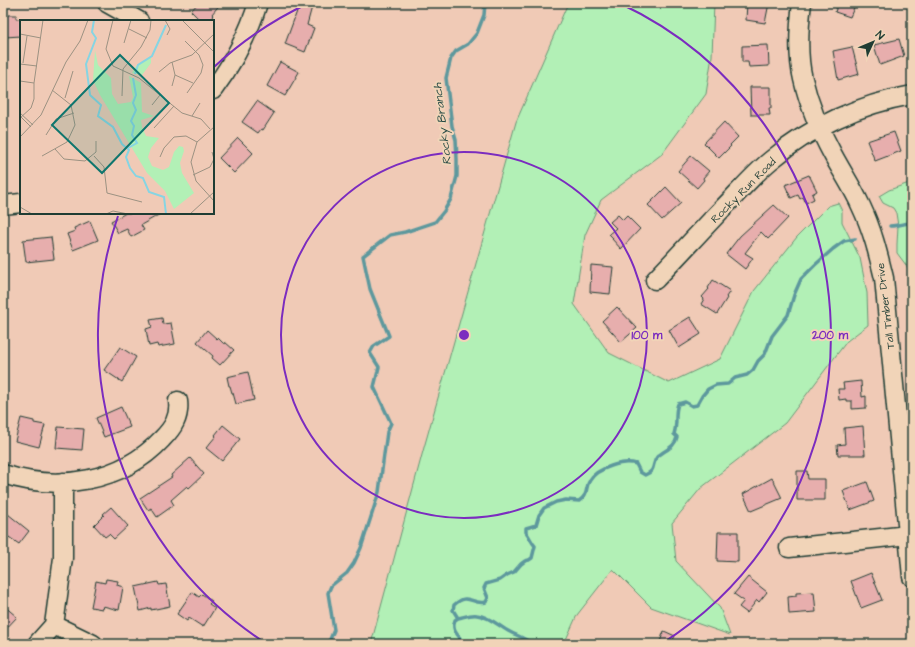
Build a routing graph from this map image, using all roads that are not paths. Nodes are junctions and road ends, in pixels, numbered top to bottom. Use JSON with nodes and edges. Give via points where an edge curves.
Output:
{"nodes":[{"id":1,"x":107,"y":3,"type":"edge"},
{"id":2,"x":258,"y":3,"type":"edge"},
{"id":3,"x":802,"y":3,"type":"edge"},
{"id":4,"x":137,"y":20,"type":"edge"},
{"id":5,"x":219,"y":70,"type":"edge"},
{"id":6,"x":214,"y":87,"type":"edge"},
{"id":7,"x":912,"y":95,"type":"edge"},
{"id":8,"x":819,"y":128,"type":"junction"},
{"id":9,"x":20,"y":203,"type":"edge"},
{"id":10,"x":3,"y":205,"type":"edge"},
{"id":11,"x":655,"y":280,"type":"dead end"},
{"id":12,"x":178,"y":402,"type":"dead end"},
{"id":13,"x":3,"y":474,"type":"edge"},
{"id":14,"x":63,"y":482,"type":"junction"},
{"id":15,"x":908,"y":535,"type":"junction"},
{"id":16,"x":789,"y":548,"type":"dead end"},
{"id":17,"x":912,"y":578,"type":"edge"},
{"id":18,"x":54,"y":625,"type":"junction"},
{"id":19,"x":37,"y":644,"type":"edge"},
{"id":20,"x":93,"y":644,"type":"edge"}],
"edges":[{"from":1,"to":4,"type":"street"},
{"from":2,"to":5,"type":"street","via":[[245,40]]},
{"from":3,"to":8,"type":"street","name":"Tall Timber Drive","via":[[802,77]]},
{"from":5,"to":6,"type":"street"},
{"from":7,"to":8,"type":"street","name":"Rocky Run Road","via":[[865,107]]},
{"from":8,"to":11,"type":"street","name":"Rocky Run Road","via":[[770,161]]},
{"from":8,"to":15,"type":"street","name":"Tall Timber Drive","via":[[869,224],[884,278]]},
{"from":9,"to":10,"type":"street"},
{"from":12,"to":14,"type":"street","via":[[175,424],[157,445],[141,457],[124,468],[105,475]]},
{"from":13,"to":14,"type":"street"},
{"from":14,"to":18,"type":"street","via":[[62,558]]},
{"from":15,"to":16,"type":"street"},
{"from":15,"to":17,"type":"street","name":"Tall Timber Drive"},
{"from":18,"to":19,"type":"street"},
{"from":18,"to":20,"type":"street"}]}
